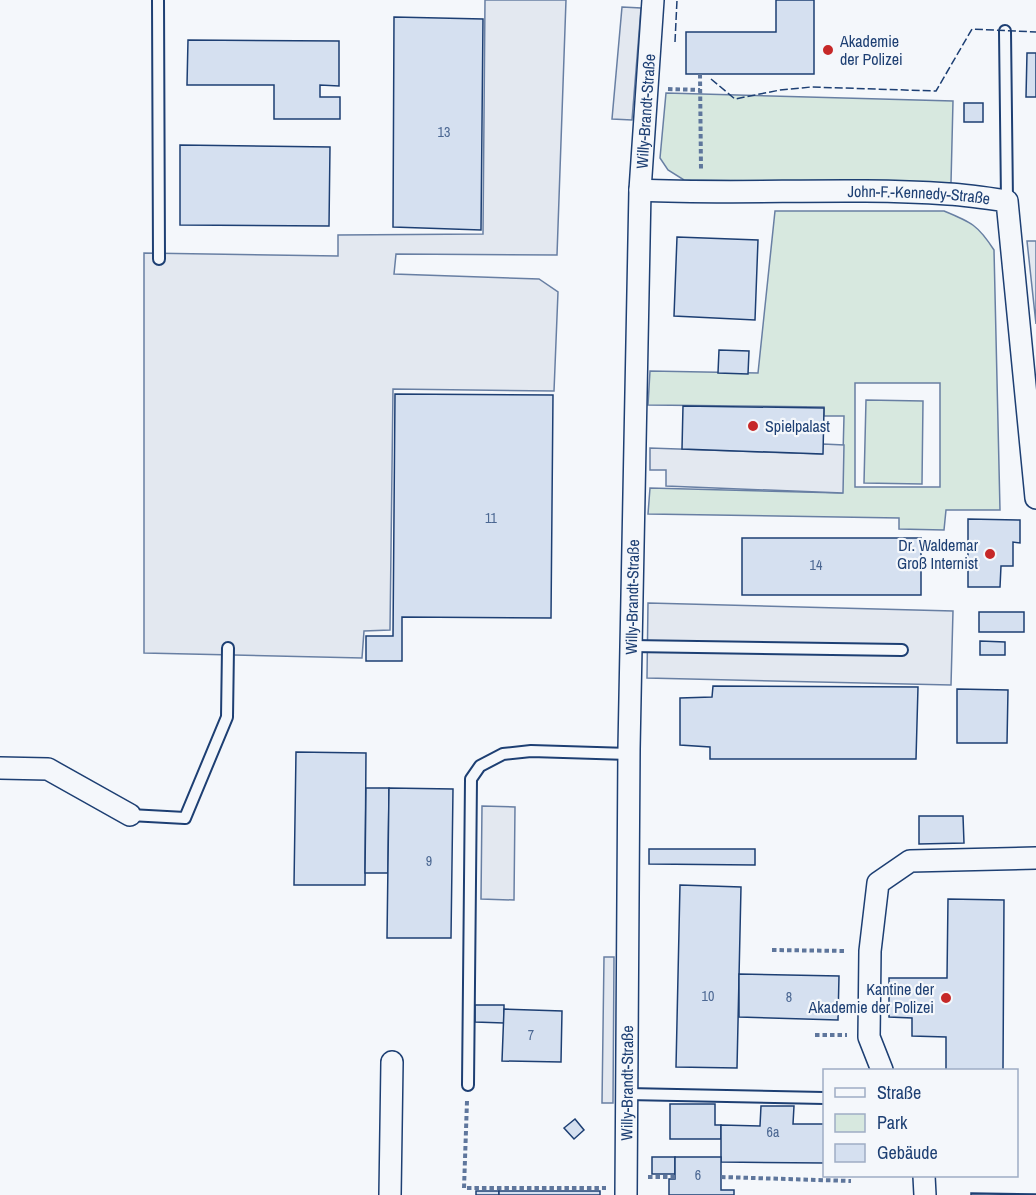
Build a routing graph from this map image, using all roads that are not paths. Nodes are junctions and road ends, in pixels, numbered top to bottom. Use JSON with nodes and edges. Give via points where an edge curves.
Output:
{"nodes":[{"id":1,"x":158,"y":0,"type":"edge"},
{"id":2,"x":653,"y":0,"type":"edge"},
{"id":3,"x":1005,"y":31,"type":"dead end"},
{"id":4,"x":640,"y":190,"type":"junction"},
{"id":5,"x":1007,"y":201,"type":"junction"},
{"id":6,"x":159,"y":259,"type":"dead end"},
{"id":7,"x":1036,"y":498,"type":"edge"},
{"id":8,"x":631,"y":646,"type":"junction"},
{"id":9,"x":228,"y":648,"type":"dead end"},
{"id":10,"x":902,"y":650,"type":"dead end"},
{"id":11,"x":629,"y":754,"type":"junction"},
{"id":12,"x":0,"y":768,"type":"edge"},
{"id":13,"x":130,"y":815,"type":"joint"},
{"id":14,"x":1036,"y":858,"type":"edge"},
{"id":15,"x":392,"y":1062,"type":"dead end"},
{"id":16,"x":881,"y":1069,"type":"edge"},
{"id":17,"x":468,"y":1085,"type":"road end"},
{"id":18,"x":627,"y":1094,"type":"junction"},
{"id":19,"x":823,"y":1098,"type":"edge"},
{"id":20,"x":924,"y":1177,"type":"edge"},
{"id":21,"x":617,"y":1191,"type":"edge"},
{"id":22,"x":390,"y":1195,"type":"edge"},
{"id":23,"x":925,"y":1195,"type":"edge"}],
"edges":[{"from":1,"to":6,"type":"lane"},
{"from":2,"to":4,"type":"street","name":"Willy-Brandt-Straße"},
{"from":3,"to":5,"type":"lane"},
{"from":4,"to":5,"type":"street","name":"John-F.-Kennedy-Straße","via":[[868,191]]},
{"from":4,"to":8,"type":"street","name":"Willy-Brandt-Straße"},
{"from":5,"to":7,"type":"street","name":"John-F.-Kennedy-Straße"},
{"from":8,"to":10,"type":"lane"},
{"from":8,"to":11,"type":"street","name":"Willy-Brandt-Straße"},
{"from":9,"to":13,"type":"lane","via":[[227,717],[185,818]]},
{"from":11,"to":17,"type":"lane","via":[[503,754],[480,766],[471,779]]},
{"from":11,"to":18,"type":"street","name":"Willy-Brandt-Straße"},
{"from":12,"to":13,"type":"street","via":[[48,769]]},
{"from":14,"to":16,"type":"street","via":[[910,861],[878,884],[870,951],[869,1037]]},
{"from":15,"to":22,"type":"street"},
{"from":18,"to":19,"type":"lane"},
{"from":18,"to":21,"type":"street","name":"Willy-Brandt-Straße"},
{"from":20,"to":23,"type":"street"}]}
